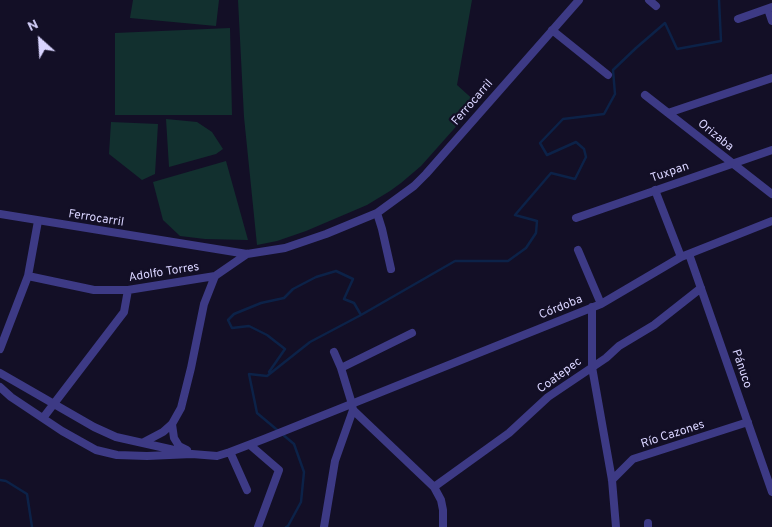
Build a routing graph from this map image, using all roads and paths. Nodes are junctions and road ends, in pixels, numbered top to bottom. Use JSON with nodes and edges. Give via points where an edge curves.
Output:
{"nodes":[{"id":1,"x":579,"y":0,"type":"edge"},
{"id":2,"x":649,"y":0,"type":"edge"},
{"id":3,"x":656,"y":6,"type":"dead end"},
{"id":4,"x":770,"y":8,"type":"edge"},
{"id":5,"x":738,"y":19,"type":"dead end"},
{"id":6,"x":772,"y":21,"type":"edge"},
{"id":7,"x":552,"y":30,"type":"junction"},
{"id":8,"x":608,"y":75,"type":"dead end"},
{"id":9,"x":772,"y":78,"type":"edge"},
{"id":10,"x":645,"y":94,"type":"dead end"},
{"id":11,"x":668,"y":113,"type":"junction"},
{"id":12,"x":772,"y":150,"type":"edge"},
{"id":13,"x":732,"y":164,"type":"junction"},
{"id":14,"x":655,"y":190,"type":"junction"},
{"id":15,"x":772,"y":194,"type":"edge"},
{"id":16,"x":377,"y":212,"type":"junction"},
{"id":17,"x":1,"y":217,"type":"edge"},
{"id":18,"x":576,"y":218,"type":"dead end"},
{"id":19,"x":38,"y":221,"type":"junction"},
{"id":20,"x":772,"y":221,"type":"edge"},
{"id":21,"x":578,"y":250,"type":"dead end"},
{"id":22,"x":247,"y":254,"type":"junction"},
{"id":23,"x":685,"y":255,"type":"junction"},
{"id":24,"x":391,"y":269,"type":"dead end"},
{"id":25,"x":28,"y":276,"type":"junction"},
{"id":26,"x":215,"y":276,"type":"junction"},
{"id":27,"x":701,"y":288,"type":"junction"},
{"id":28,"x":128,"y":290,"type":"junction"},
{"id":29,"x":601,"y":304,"type":"junction"},
{"id":30,"x":592,"y":307,"type":"junction"},
{"id":31,"x":412,"y":334,"type":"dead end"},
{"id":32,"x":0,"y":349,"type":"edge"},
{"id":33,"x":334,"y":352,"type":"dead end"},
{"id":34,"x":592,"y":367,"type":"junction"},
{"id":35,"x":341,"y":368,"type":"junction"},
{"id":36,"x":0,"y":373,"type":"edge"},
{"id":37,"x":0,"y":387,"type":"edge"},
{"id":38,"x":54,"y":405,"type":"junction"},
{"id":39,"x":353,"y":407,"type":"junction"},
{"id":40,"x":43,"y":418,"type":"junction"},
{"id":41,"x":748,"y":422,"type":"junction"},
{"id":42,"x":172,"y":424,"type":"junction"},
{"id":43,"x":144,"y":442,"type":"junction"},
{"id":44,"x":250,"y":445,"type":"junction"},
{"id":45,"x":230,"y":452,"type":"junction"},
{"id":46,"x":192,"y":454,"type":"junction"},
{"id":47,"x":612,"y":480,"type":"junction"},
{"id":48,"x":434,"y":487,"type":"junction"},
{"id":49,"x":247,"y":490,"type":"dead end"},
{"id":50,"x":772,"y":492,"type":"edge"},
{"id":51,"x":258,"y":527,"type":"edge"},
{"id":52,"x":324,"y":527,"type":"edge"},
{"id":53,"x":443,"y":527,"type":"edge"},
{"id":54,"x":616,"y":527,"type":"edge"}],
"edges":[{"from":1,"to":7,"type":"street","name":"Ferrocarril"},
{"from":2,"to":3,"type":"street"},
{"from":4,"to":5,"type":"street"},
{"from":4,"to":6,"type":"street"},
{"from":7,"to":8,"type":"street"},
{"from":7,"to":16,"type":"street","name":"Ferrocarril","via":[[426,174]]},
{"from":9,"to":11,"type":"street"},
{"from":10,"to":11,"type":"street","name":"Orizaba"},
{"from":11,"to":13,"type":"street","name":"Orizaba"},
{"from":12,"to":13,"type":"street","name":"Tuxpan"},
{"from":13,"to":14,"type":"street","name":"Tuxpan"},
{"from":13,"to":15,"type":"street","name":"Orizaba"},
{"from":14,"to":18,"type":"street","name":"Tuxpan"},
{"from":14,"to":23,"type":"street","name":"Pánuco"},
{"from":16,"to":22,"type":"street","name":"Ferrocarril","via":[[285,248]]},
{"from":16,"to":24,"type":"street"},
{"from":17,"to":19,"type":"street","name":"Ferrocarril"},
{"from":19,"to":22,"type":"street","name":"Ferrocarril"},
{"from":19,"to":25,"type":"street"},
{"from":20,"to":23,"type":"street","name":"Córdoba"},
{"from":21,"to":29,"type":"street"},
{"from":22,"to":26,"type":"street","name":"Ferrocarril"},
{"from":23,"to":27,"type":"street","name":"Pánuco"},
{"from":23,"to":29,"type":"street","name":"Córdoba"},
{"from":25,"to":28,"type":"street","name":"Adolfo Torres","via":[[94,290]]},
{"from":25,"to":32,"type":"street"},
{"from":26,"to":28,"type":"street","name":"Adolfo Torres"},
{"from":26,"to":42,"type":"street","via":[[204,304],[181,408]]},
{"from":27,"to":34,"type":"street","name":"Coatepec"},
{"from":27,"to":41,"type":"street","name":"Pánuco"},
{"from":28,"to":38,"type":"street","via":[[124,312]]},
{"from":29,"to":30,"type":"street","name":"Córdoba"},
{"from":30,"to":34,"type":"street"},
{"from":30,"to":39,"type":"street","name":"Córdoba"},
{"from":31,"to":35,"type":"street"},
{"from":33,"to":35,"type":"street"},
{"from":34,"to":47,"type":"street"},
{"from":34,"to":48,"type":"street","name":"Coatepec","via":[[548,397],[509,433]]},
{"from":35,"to":39,"type":"street"},
{"from":36,"to":38,"type":"street"},
{"from":37,"to":40,"type":"street"},
{"from":38,"to":40,"type":"street"},
{"from":38,"to":43,"type":"street","via":[[116,437]]},
{"from":39,"to":44,"type":"street","name":"Córdoba"},
{"from":39,"to":48,"type":"street"},
{"from":39,"to":52,"type":"street","via":[[335,461]]},
{"from":40,"to":46,"type":"street","via":[[62,432],[117,455]]},
{"from":41,"to":47,"type":"street","name":"Río Cazones","via":[[633,459]]},
{"from":41,"to":50,"type":"street","name":"Pánuco"},
{"from":42,"to":43,"type":"street"},
{"from":42,"to":46,"type":"street","via":[[179,446]]},
{"from":43,"to":46,"type":"street"},
{"from":44,"to":45,"type":"street"},
{"from":44,"to":51,"type":"street","via":[[279,470]]},
{"from":45,"to":46,"type":"street","via":[[217,456]]},
{"from":45,"to":49,"type":"street"},
{"from":47,"to":54,"type":"street"},
{"from":48,"to":53,"type":"street","via":[[441,500]]}]}
